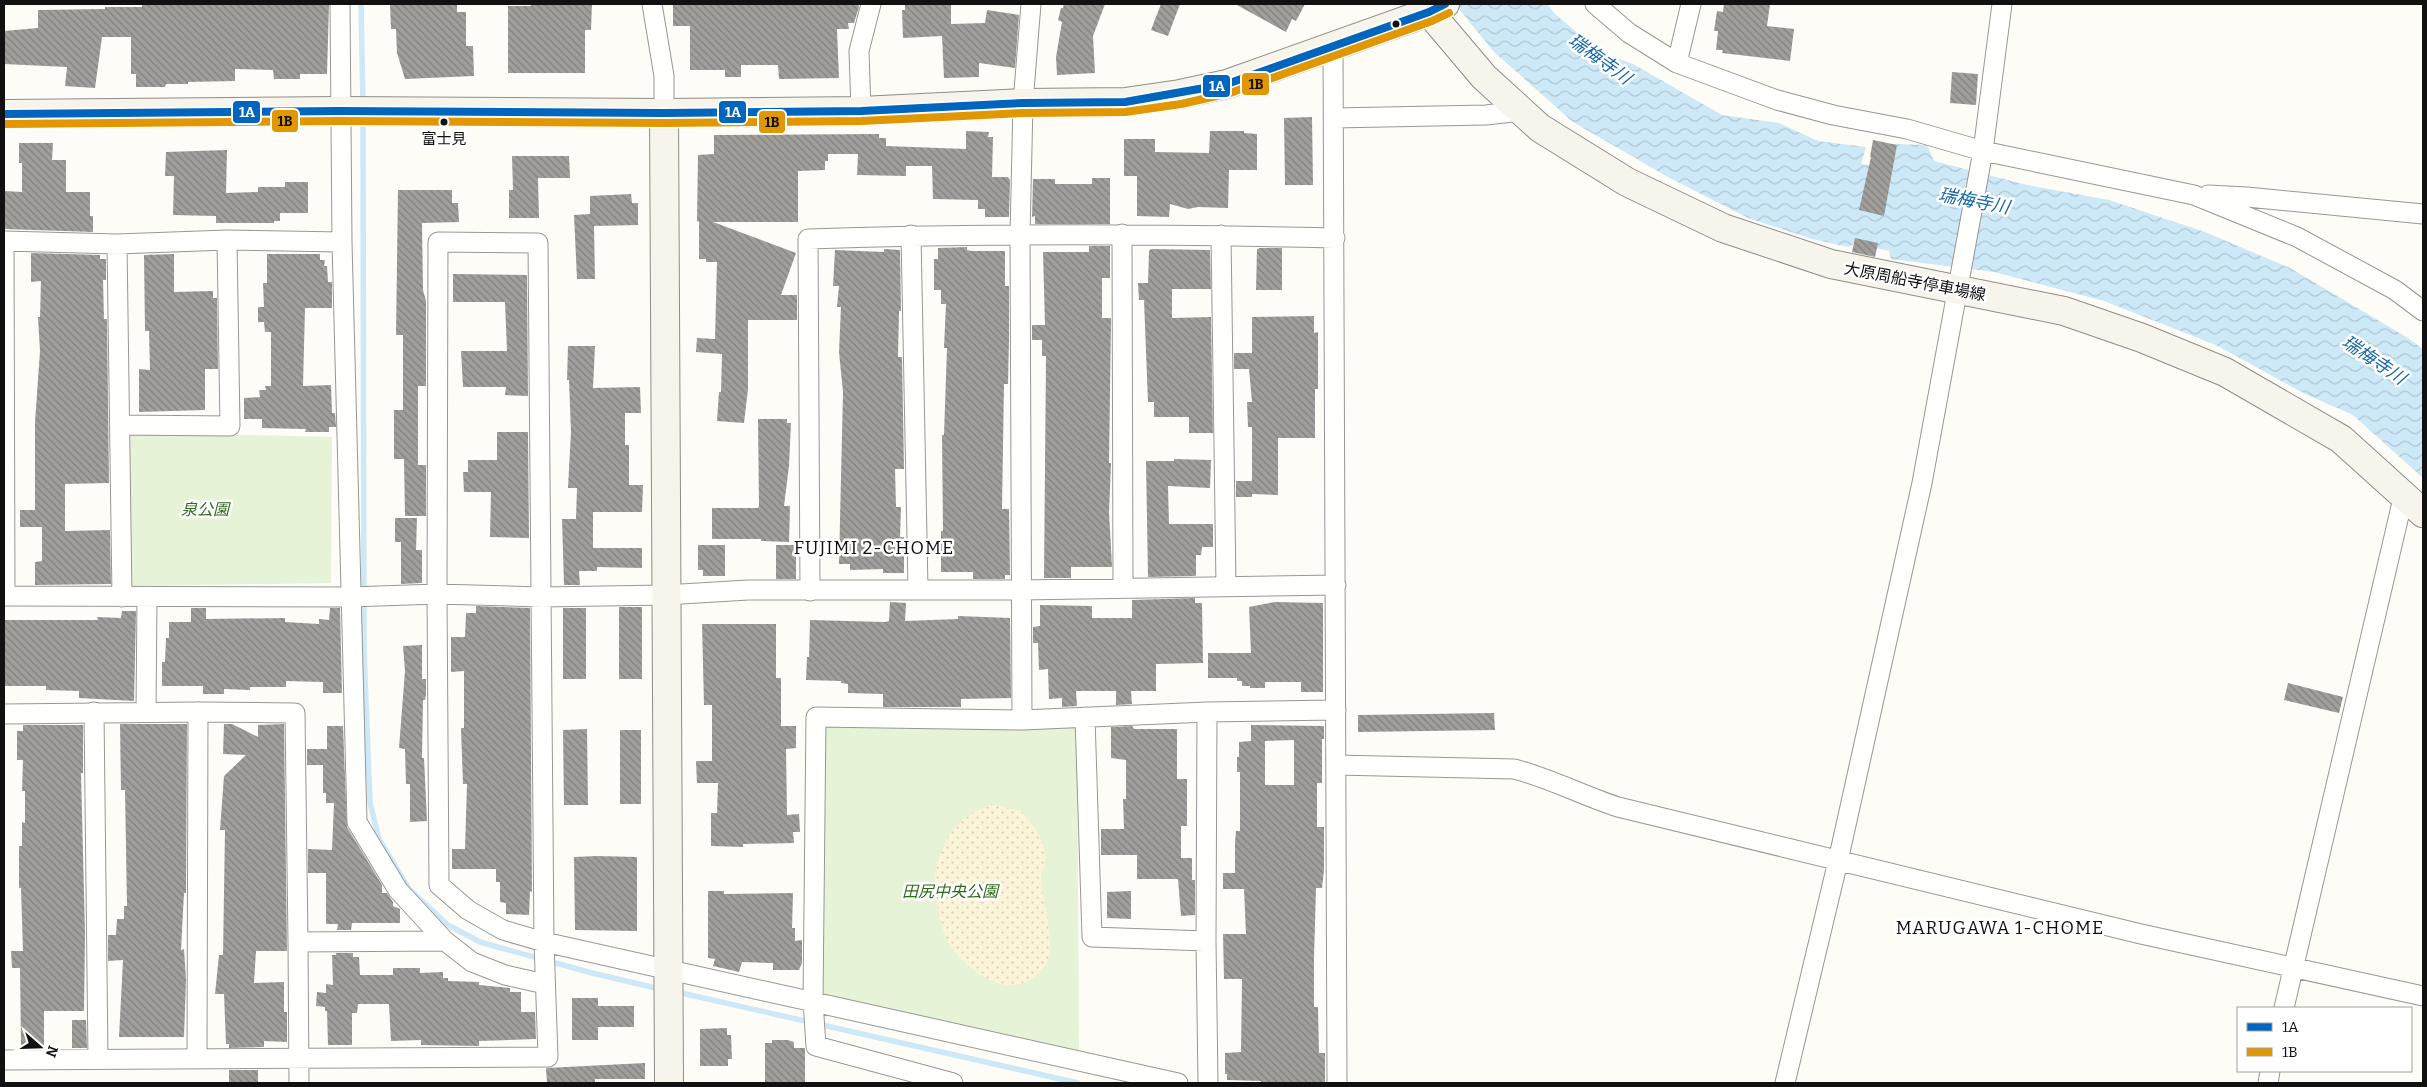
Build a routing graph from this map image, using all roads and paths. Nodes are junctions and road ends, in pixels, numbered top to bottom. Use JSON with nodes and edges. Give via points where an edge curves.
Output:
{"nodes":[{"id":1,"x":340,"y":4,"type":"edge"},
{"id":2,"x":652,"y":4,"type":"edge"},
{"id":3,"x":871,"y":4,"type":"edge"},
{"id":4,"x":1031,"y":4,"type":"edge"},
{"id":5,"x":1595,"y":4,"type":"edge"},
{"id":6,"x":1691,"y":4,"type":"edge"},
{"id":7,"x":2002,"y":4,"type":"edge"},
{"id":8,"x":1435,"y":6,"type":"edge"},
{"id":9,"x":1333,"y":46,"type":"junction"},
{"id":10,"x":1677,"y":63,"type":"junction"},
{"id":11,"x":1023,"y":103,"type":"junction"},
{"id":12,"x":340,"y":111,"type":"junction"},
{"id":13,"x":861,"y":111,"type":"junction"},
{"id":14,"x":1521,"y":111,"type":"junction"},
{"id":15,"x":664,"y":113,"type":"junction"},
{"id":16,"x":4,"y":114,"type":"edge"},
{"id":17,"x":1334,"y":118,"type":"junction"},
{"id":18,"x":1983,"y":151,"type":"junction"},
{"id":19,"x":2194,"y":195,"type":"junction"},
{"id":20,"x":2423,"y":214,"type":"edge"},
{"id":21,"x":1122,"y":234,"type":"junction"},
{"id":22,"x":911,"y":235,"type":"junction"},
{"id":23,"x":1221,"y":235,"type":"junction"},
{"id":24,"x":1020,"y":236,"type":"junction"},
{"id":25,"x":1335,"y":238,"type":"junction"},
{"id":26,"x":227,"y":240,"type":"junction"},
{"id":27,"x":4,"y":241,"type":"edge"},
{"id":28,"x":342,"y":242,"type":"junction"},
{"id":29,"x":117,"y":244,"type":"junction"},
{"id":30,"x":1958,"y":289,"type":"junction"},
{"id":31,"x":2423,"y":311,"type":"edge"},
{"id":32,"x":120,"y":424,"type":"junction"},
{"id":33,"x":2404,"y":494,"type":"junction"},
{"id":34,"x":2423,"y":513,"type":"edge"},
{"id":35,"x":1336,"y":585,"type":"junction"},
{"id":36,"x":1226,"y":586,"type":"junction"},
{"id":37,"x":1123,"y":588,"type":"junction"},
{"id":38,"x":918,"y":589,"type":"junction"},
{"id":39,"x":1021,"y":590,"type":"junction"},
{"id":40,"x":810,"y":591,"type":"junction"},
{"id":41,"x":437,"y":594,"type":"junction"},
{"id":42,"x":665,"y":595,"type":"junction"},
{"id":43,"x":4,"y":596,"type":"edge"},
{"id":44,"x":354,"y":596,"type":"junction"},
{"id":45,"x":122,"y":597,"type":"junction"},
{"id":46,"x":147,"y":597,"type":"junction"},
{"id":47,"x":542,"y":597,"type":"junction"},
{"id":48,"x":1336,"y":710,"type":"junction"},
{"id":49,"x":94,"y":712,"type":"junction"},
{"id":50,"x":146,"y":712,"type":"junction"},
{"id":51,"x":198,"y":712,"type":"junction"},
{"id":52,"x":1207,"y":712,"type":"junction"},
{"id":53,"x":4,"y":714,"type":"edge"},
{"id":54,"x":1086,"y":717,"type":"junction"},
{"id":55,"x":1022,"y":720,"type":"junction"},
{"id":56,"x":1336,"y":764,"type":"junction"},
{"id":57,"x":1838,"y":861,"type":"junction"},
{"id":58,"x":445,"y":941,"type":"junction"},
{"id":59,"x":1206,"y":941,"type":"junction"},
{"id":60,"x":298,"y":942,"type":"junction"},
{"id":61,"x":544,"y":942,"type":"junction"},
{"id":62,"x":2292,"y":968,"type":"junction"},
{"id":63,"x":668,"y":969,"type":"junction"},
{"id":64,"x":545,"y":984,"type":"junction"},
{"id":65,"x":2423,"y":996,"type":"edge"},
{"id":66,"x":814,"y":1001,"type":"junction"},
{"id":67,"x":2284,"y":1007,"type":"edge"},
{"id":68,"x":298,"y":1057,"type":"junction"},
{"id":69,"x":197,"y":1058,"type":"junction"},
{"id":70,"x":98,"y":1059,"type":"junction"},
{"id":71,"x":4,"y":1060,"type":"edge"},
{"id":72,"x":299,"y":1083,"type":"edge"},
{"id":73,"x":669,"y":1083,"type":"edge"},
{"id":74,"x":952,"y":1083,"type":"edge"},
{"id":75,"x":1178,"y":1083,"type":"edge"},
{"id":76,"x":1208,"y":1083,"type":"edge"},
{"id":77,"x":1337,"y":1083,"type":"edge"},
{"id":78,"x":1785,"y":1083,"type":"edge"}],
"edges":[{"from":1,"to":12,"type":"street"},
{"from":2,"to":15,"type":"street","via":[[664,76]]},
{"from":3,"to":13,"type":"street","via":[[859,51]]},
{"from":4,"to":11,"type":"street"},
{"from":5,"to":10,"type":"street","via":[[1629,33]]},
{"from":6,"to":10,"type":"street"},
{"from":7,"to":18,"type":"street"},
{"from":8,"to":9,"type":"main road","name":"大原周船寺停車場線"},
{"from":8,"to":14,"type":"main road","name":"大原周船寺停車場線","via":[[1484,77]]},
{"from":9,"to":11,"type":"main road","name":"大原周船寺停車場線","via":[[1227,84],[1180,94],[1125,102]]},
{"from":9,"to":17,"type":"street"},
{"from":10,"to":18,"type":"street","via":[[1777,100]]},
{"from":11,"to":13,"type":"main road","name":"大原周船寺停車場線"},
{"from":11,"to":24,"type":"street"},
{"from":12,"to":15,"type":"main road","name":"大原周船寺停車場線"},
{"from":12,"to":16,"type":"main road","name":"大原周船寺停車場線"},
{"from":12,"to":28,"type":"street"},
{"from":13,"to":15,"type":"main road","name":"大原周船寺停車場線"},
{"from":14,"to":17,"type":"street","via":[[1486,115]]},
{"from":14,"to":30,"type":"main road","name":"大原周船寺停車場線","via":[[1540,128],[1627,182],[1723,228],[1831,264]]},
{"from":15,"to":42,"type":"main road"},
{"from":17,"to":25,"type":"street"},
{"from":18,"to":19,"type":"street"},
{"from":18,"to":30,"type":"street"},
{"from":19,"to":20,"type":"street"},
{"from":19,"to":31,"type":"street","via":[[2297,237],[2395,290]]},
{"from":21,"to":23,"type":"street"},
{"from":21,"to":24,"type":"street"},
{"from":21,"to":37,"type":"street"},
{"from":22,"to":24,"type":"street"},
{"from":22,"to":38,"type":"street"},
{"from":22,"to":40,"type":"street","via":[[808,239]]},
{"from":23,"to":25,"type":"street"},
{"from":23,"to":36,"type":"street"},
{"from":24,"to":39,"type":"street"},
{"from":25,"to":35,"type":"street"},
{"from":26,"to":28,"type":"street"},
{"from":26,"to":29,"type":"street"},
{"from":26,"to":32,"type":"street","via":[[230,426]]},
{"from":27,"to":29,"type":"street"},
{"from":27,"to":43,"type":"street"},
{"from":28,"to":44,"type":"street"},
{"from":29,"to":32,"type":"street"},
{"from":30,"to":33,"type":"main road","name":"大原周船寺停車場線","via":[[2064,311],[2225,372],[2341,439]]},
{"from":30,"to":57,"type":"street","via":[[1922,483]]},
{"from":32,"to":45,"type":"street"},
{"from":33,"to":34,"type":"main road","name":"大原周船寺停車場線"},
{"from":33,"to":62,"type":"street"},
{"from":35,"to":36,"type":"street"},
{"from":35,"to":48,"type":"street"},
{"from":36,"to":37,"type":"street"},
{"from":37,"to":39,"type":"street"},
{"from":38,"to":39,"type":"street"},
{"from":38,"to":40,"type":"street"},
{"from":39,"to":55,"type":"street"},
{"from":40,"to":42,"type":"street","via":[[748,590]]},
{"from":41,"to":44,"type":"street"},
{"from":41,"to":47,"type":"street"},
{"from":41,"to":47,"type":"street","via":[[438,242],[538,243]]},
{"from":41,"to":61,"type":"street","via":[[439,885],[468,910],[503,930]]},
{"from":42,"to":47,"type":"street"},
{"from":42,"to":63,"type":"main road"},
{"from":43,"to":45,"type":"street"},
{"from":44,"to":46,"type":"street"},
{"from":44,"to":58,"type":"street","via":[[357,822],[398,890]]},
{"from":45,"to":46,"type":"street"},
{"from":46,"to":50,"type":"street"},
{"from":47,"to":61,"type":"street"},
{"from":48,"to":52,"type":"street"},
{"from":48,"to":56,"type":"street"},
{"from":49,"to":50,"type":"street"},
{"from":49,"to":53,"type":"street"},
{"from":49,"to":70,"type":"street"},
{"from":50,"to":51,"type":"street"},
{"from":51,"to":60,"type":"street","via":[[295,713]]},
{"from":51,"to":69,"type":"street"},
{"from":52,"to":54,"type":"street"},
{"from":52,"to":59,"type":"street"},
{"from":54,"to":55,"type":"street"},
{"from":54,"to":59,"type":"street","via":[[1092,937]]},
{"from":55,"to":66,"type":"street","via":[[816,717]]},
{"from":56,"to":57,"type":"street","via":[[1514,769],[1618,807]]},
{"from":56,"to":77,"type":"street"},
{"from":57,"to":62,"type":"street"},
{"from":57,"to":78,"type":"street"},
{"from":58,"to":60,"type":"street"},
{"from":58,"to":64,"type":"street","via":[[472,962],[505,975]]},
{"from":59,"to":76,"type":"street"},
{"from":60,"to":68,"type":"street"},
{"from":61,"to":63,"type":"street"},
{"from":61,"to":64,"type":"street"},
{"from":62,"to":65,"type":"street"},
{"from":62,"to":67,"type":"street"},
{"from":63,"to":66,"type":"street"},
{"from":63,"to":73,"type":"main road"},
{"from":64,"to":68,"type":"street","via":[[548,1057]]},
{"from":66,"to":74,"type":"street","via":[[816,1046]]},
{"from":66,"to":75,"type":"street"},
{"from":68,"to":69,"type":"street"},
{"from":68,"to":72,"type":"street"},
{"from":69,"to":70,"type":"street"},
{"from":70,"to":71,"type":"street"}]}
